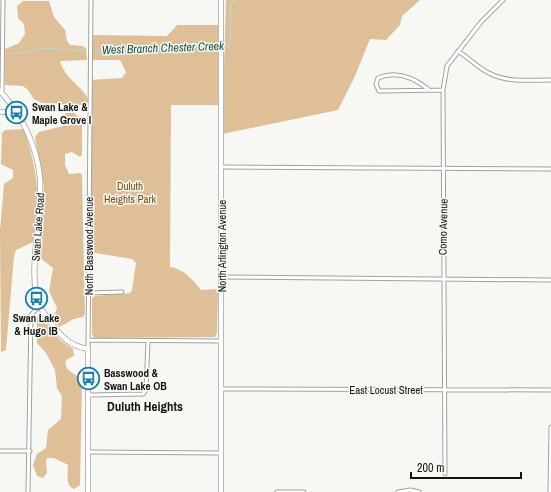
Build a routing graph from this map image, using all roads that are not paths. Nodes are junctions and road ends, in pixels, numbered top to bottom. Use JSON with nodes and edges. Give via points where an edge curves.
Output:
{"nodes":[{"id":1,"x":3,"y":0,"type":"edge"},
{"id":2,"x":91,"y":0,"type":"edge"},
{"id":3,"x":222,"y":0,"type":"edge"},
{"id":4,"x":502,"y":0,"type":"edge"},
{"id":5,"x":458,"y":51,"type":"junction"},
{"id":6,"x":551,"y":80,"type":"edge"},
{"id":7,"x":428,"y":89,"type":"junction"},
{"id":8,"x":443,"y":90,"type":"junction"},
{"id":9,"x":1,"y":92,"type":"edge"},
{"id":10,"x":0,"y":112,"type":"edge"},
{"id":11,"x":17,"y":112,"type":"junction"},
{"id":12,"x":222,"y":167,"type":"junction"},
{"id":13,"x":444,"y":169,"type":"junction"},
{"id":14,"x":551,"y":170,"type":"edge"},
{"id":15,"x":222,"y":278,"type":"junction"},
{"id":16,"x":442,"y":279,"type":"junction"},
{"id":17,"x":551,"y":280,"type":"edge"},
{"id":18,"x":122,"y":292,"type":"dead end"},
{"id":19,"x":88,"y":293,"type":"junction"},
{"id":20,"x":39,"y":306,"type":"junction"},
{"id":21,"x":88,"y":340,"type":"junction"},
{"id":22,"x":148,"y":341,"type":"junction"},
{"id":23,"x":221,"y":341,"type":"junction"},
{"id":24,"x":88,"y":349,"type":"junction"},
{"id":25,"x":221,"y":390,"type":"junction"},
{"id":26,"x":444,"y":390,"type":"junction"},
{"id":27,"x":551,"y":390,"type":"edge"},
{"id":28,"x":88,"y":395,"type":"junction"},
{"id":29,"x":551,"y":427,"type":"edge"},
{"id":30,"x":0,"y":451,"type":"edge"},
{"id":31,"x":30,"y":451,"type":"junction"},
{"id":32,"x":88,"y":452,"type":"junction"},
{"id":33,"x":221,"y":453,"type":"junction"},
{"id":34,"x":444,"y":474,"type":"dead end"},
{"id":35,"x":28,"y":492,"type":"edge"},
{"id":36,"x":88,"y":492,"type":"edge"},
{"id":37,"x":221,"y":492,"type":"edge"},
{"id":38,"x":277,"y":492,"type":"edge"},
{"id":39,"x":304,"y":492,"type":"edge"},
{"id":40,"x":398,"y":492,"type":"edge"},
{"id":41,"x":419,"y":492,"type":"edge"},
{"id":42,"x":550,"y":492,"type":"edge"}],
"edges":[{"from":1,"to":9,"type":"street"},
{"from":2,"to":19,"type":"street","name":"North Basswood Avenue"},
{"from":3,"to":12,"type":"main road","name":"North Arlington Avenue"},
{"from":4,"to":5,"type":"street","name":"Como Avenue"},
{"from":5,"to":6,"type":"street","via":[[484,71],[498,78]]},
{"from":5,"to":8,"type":"street","name":"Como Avenue","via":[[447,66]]},
{"from":7,"to":7,"type":"street","via":[[379,91],[376,84],[378,78],[383,76],[402,75],[415,79]]},
{"from":7,"to":8,"type":"street"},
{"from":8,"to":13,"type":"street","name":"Como Avenue"},
{"from":9,"to":11,"type":"main road","name":"Swan Lake Road"},
{"from":10,"to":11,"type":"main road"},
{"from":11,"to":20,"type":"main road","name":"Swan Lake Road","via":[[27,129],[40,177],[34,280]]},
{"from":12,"to":13,"type":"street"},
{"from":12,"to":15,"type":"main road","name":"North Arlington Avenue"},
{"from":13,"to":14,"type":"street"},
{"from":13,"to":16,"type":"street","name":"Como Avenue"},
{"from":15,"to":16,"type":"street"},
{"from":15,"to":23,"type":"main road","name":"North Arlington Avenue"},
{"from":16,"to":17,"type":"street"},
{"from":16,"to":26,"type":"street","name":"Como Avenue"},
{"from":18,"to":19,"type":"street"},
{"from":19,"to":21,"type":"street","name":"North Basswood Avenue"},
{"from":20,"to":24,"type":"main road","name":"Swan Lake Road","via":[[66,341]]},
{"from":20,"to":31,"type":"street","via":[[31,315]]},
{"from":21,"to":22,"type":"street"},
{"from":21,"to":24,"type":"street","name":"North Basswood Avenue"},
{"from":22,"to":23,"type":"street"},
{"from":22,"to":28,"type":"street","via":[[146,390],[143,394]]},
{"from":23,"to":25,"type":"main road","name":"North Arlington Avenue"},
{"from":24,"to":28,"type":"main road","name":"North Basswood Avenue"},
{"from":25,"to":26,"type":"street","name":"East Locust Street"},
{"from":25,"to":33,"type":"main road","name":"North Arlington Avenue"},
{"from":26,"to":27,"type":"street","name":"East Locust Street"},
{"from":26,"to":34,"type":"street","name":"Como Avenue"},
{"from":28,"to":32,"type":"main road","name":"North Basswood Avenue"},
{"from":29,"to":42,"type":"street"},
{"from":30,"to":31,"type":"street"},
{"from":31,"to":35,"type":"street"},
{"from":32,"to":33,"type":"street"},
{"from":32,"to":36,"type":"main road","name":"North Basswood Avenue"},
{"from":33,"to":37,"type":"main road","name":"North Arlington Avenue"},
{"from":38,"to":39,"type":"street"},
{"from":40,"to":41,"type":"street"}]}
